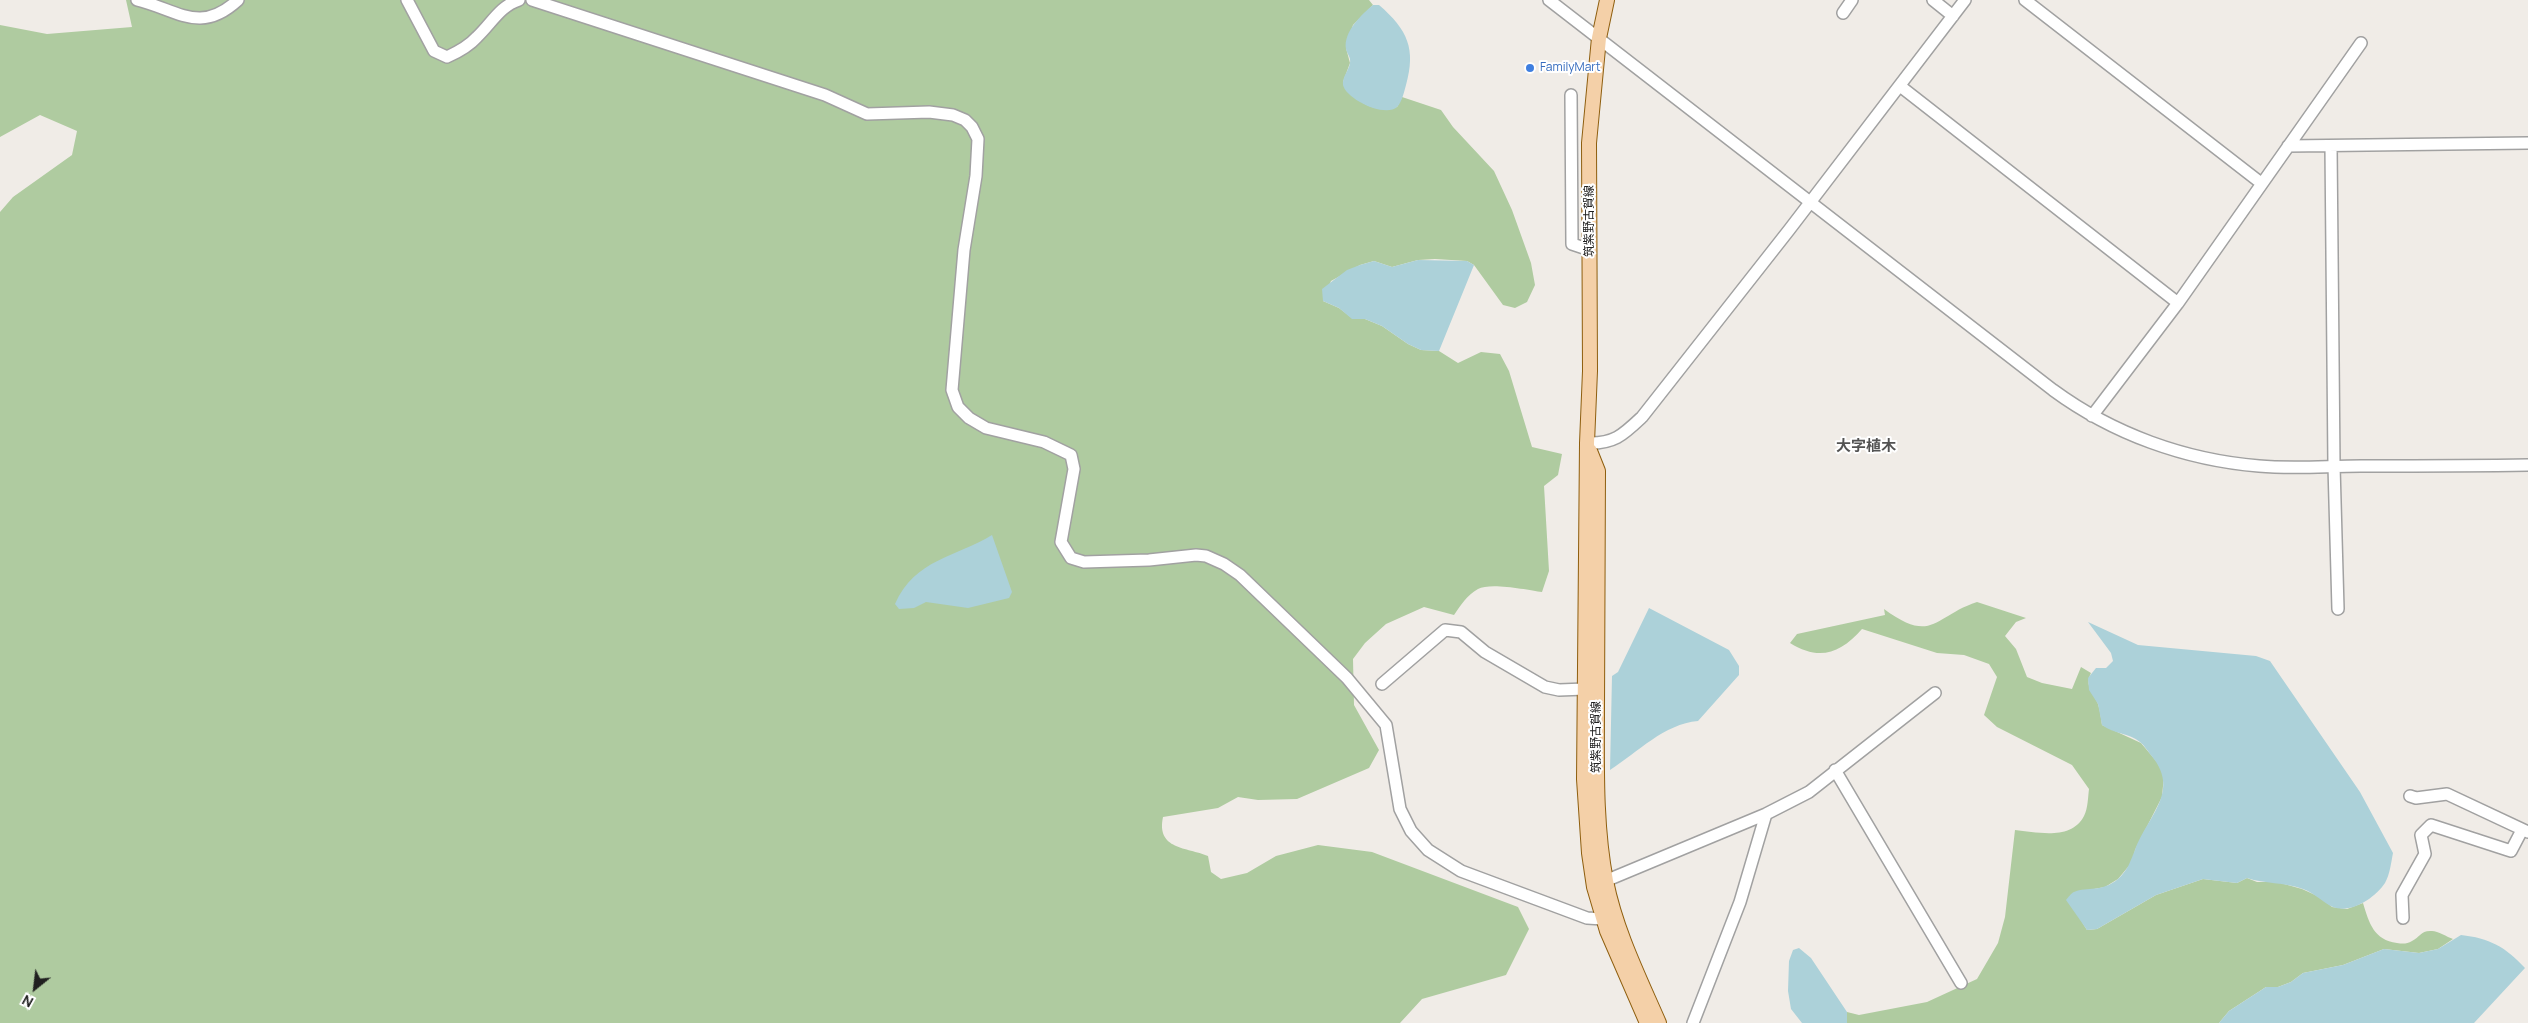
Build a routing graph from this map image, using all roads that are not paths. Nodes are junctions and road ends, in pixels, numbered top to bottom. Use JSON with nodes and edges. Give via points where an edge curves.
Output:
{"nodes":[{"id":1,"x":137,"y":0,"type":"edge"},
{"id":2,"x":238,"y":0,"type":"edge"},
{"id":3,"x":407,"y":0,"type":"edge"},
{"id":4,"x":519,"y":0,"type":"edge"},
{"id":5,"x":532,"y":0,"type":"edge"},
{"id":6,"x":1549,"y":0,"type":"edge"},
{"id":7,"x":1607,"y":0,"type":"edge"},
{"id":8,"x":1852,"y":0,"type":"edge"},
{"id":9,"x":1933,"y":0,"type":"edge"},
{"id":10,"x":1965,"y":0,"type":"edge"},
{"id":11,"x":2025,"y":0,"type":"edge"},
{"id":12,"x":1843,"y":13,"type":"dead end"},
{"id":13,"x":1953,"y":16,"type":"junction"},
{"id":14,"x":1599,"y":38,"type":"junction"},
{"id":15,"x":2361,"y":43,"type":"dead end"},
{"id":16,"x":1900,"y":86,"type":"junction"},
{"id":17,"x":1571,"y":96,"type":"dead end"},
{"id":18,"x":2528,"y":143,"type":"edge"},
{"id":19,"x":2288,"y":146,"type":"junction"},
{"id":20,"x":2331,"y":146,"type":"junction"},
{"id":21,"x":2261,"y":182,"type":"junction"},
{"id":22,"x":1810,"y":201,"type":"junction"},
{"id":23,"x":1590,"y":250,"type":"junction"},
{"id":24,"x":2178,"y":303,"type":"junction"},
{"id":25,"x":2092,"y":416,"type":"junction"},
{"id":26,"x":1587,"y":443,"type":"junction"},
{"id":27,"x":2528,"y":465,"type":"edge"},
{"id":28,"x":2334,"y":466,"type":"junction"},
{"id":29,"x":2338,"y":609,"type":"dead end"},
{"id":30,"x":1382,"y":684,"type":"dead end"},
{"id":31,"x":1585,"y":689,"type":"junction"},
{"id":32,"x":1935,"y":693,"type":"dead end"},
{"id":33,"x":1835,"y":770,"type":"junction"},
{"id":34,"x":2410,"y":796,"type":"dead end"},
{"id":35,"x":1766,"y":814,"type":"junction"},
{"id":36,"x":2525,"y":831,"type":"edge"},
{"id":37,"x":1600,"y":884,"type":"junction"},
{"id":38,"x":1609,"y":917,"type":"junction"},
{"id":39,"x":2403,"y":918,"type":"dead end"},
{"id":40,"x":1961,"y":982,"type":"dead end"},
{"id":41,"x":1647,"y":1023,"type":"edge"},
{"id":42,"x":1659,"y":1023,"type":"edge"},
{"id":43,"x":1694,"y":1023,"type":"edge"}],
"edges":[{"from":1,"to":2,"type":"street","via":[[196,18],[215,16]]},
{"from":3,"to":4,"type":"street","via":[[434,51],[447,57],[477,38],[501,10]]},
{"from":5,"to":38,"type":"street","via":[[825,95],[862,113],[929,112],[953,114],[965,120],[978,139],[952,390],[958,408],[986,428],[1044,442],[1071,455],[1074,469],[1062,542],[1071,558],[1084,562],[1196,555],[1224,564],[1271,603],[1347,678],[1386,725],[1400,809],[1411,831],[1428,850],[1461,870],[1587,918]]},
{"from":6,"to":14,"type":"street"},
{"from":7,"to":14,"type":"main road","name":"筑紫野古賀線"},
{"from":8,"to":12,"type":"street"},
{"from":9,"to":13,"type":"street"},
{"from":10,"to":13,"type":"street"},
{"from":11,"to":21,"type":"street"},
{"from":13,"to":16,"type":"street"},
{"from":14,"to":22,"type":"street"},
{"from":14,"to":23,"type":"main road","name":"筑紫野古賀線","via":[[1590,143]]},
{"from":15,"to":19,"type":"street"},
{"from":16,"to":22,"type":"street"},
{"from":16,"to":24,"type":"street"},
{"from":17,"to":23,"type":"street","via":[[1572,244]]},
{"from":18,"to":20,"type":"street"},
{"from":19,"to":20,"type":"street"},
{"from":19,"to":21,"type":"street"},
{"from":20,"to":28,"type":"street"},
{"from":21,"to":24,"type":"street"},
{"from":22,"to":25,"type":"street","via":[[2015,362]]},
{"from":22,"to":26,"type":"street","via":[[1642,417],[1624,434],[1606,444]]},
{"from":23,"to":26,"type":"main road","name":"筑紫野古賀線"},
{"from":24,"to":25,"type":"street"},
{"from":25,"to":28,"type":"street","via":[[2175,452],[2204,459],[2261,466]]},
{"from":26,"to":31,"type":"main road","name":"筑紫野古賀線"},
{"from":26,"to":37,"type":"main road","name":"筑紫野古賀線","via":[[1598,471],[1597,793]]},
{"from":27,"to":28,"type":"street"},
{"from":28,"to":29,"type":"street"},
{"from":30,"to":31,"type":"street","via":[[1445,630],[1461,632],[1485,652],[1545,687]]},
{"from":31,"to":37,"type":"main road","name":"筑紫野古賀線","via":[[1584,779],[1589,852]]},
{"from":32,"to":33,"type":"street"},
{"from":33,"to":35,"type":"street","via":[[1809,792]]},
{"from":33,"to":40,"type":"street"},
{"from":34,"to":36,"type":"street","via":[[2447,794]]},
{"from":35,"to":37,"type":"street"},
{"from":35,"to":43,"type":"street","via":[[1740,902]]},
{"from":36,"to":39,"type":"street","via":[[2511,851],[2431,825],[2421,835],[2425,854],[2402,895]]},
{"from":37,"to":38,"type":"main road","name":"筑紫野古賀線"},
{"from":38,"to":41,"type":"main road","name":"筑紫野古賀線"},
{"from":38,"to":42,"type":"main road","name":"筑紫野古賀線"}]}
